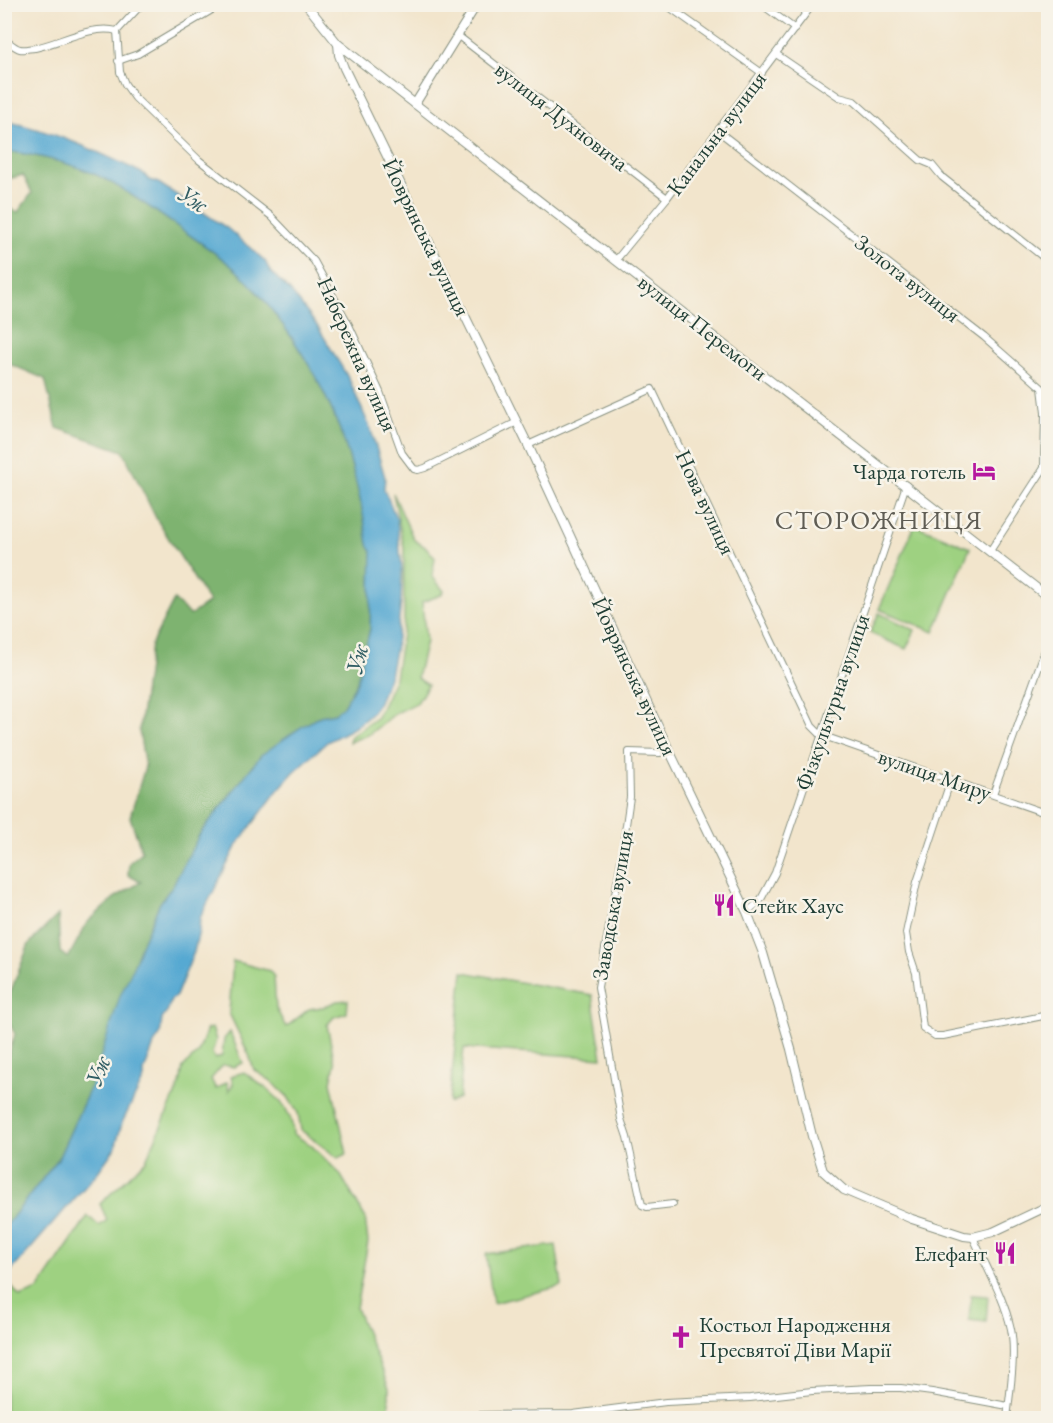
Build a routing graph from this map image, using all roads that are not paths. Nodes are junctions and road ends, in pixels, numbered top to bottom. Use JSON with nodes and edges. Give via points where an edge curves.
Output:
{"nodes":[{"id":1,"x":142,"y":4,"type":"edge"},
{"id":2,"x":222,"y":4,"type":"edge"},
{"id":3,"x":306,"y":4,"type":"edge"},
{"id":4,"x":477,"y":4,"type":"edge"},
{"id":5,"x":665,"y":4,"type":"edge"},
{"id":6,"x":761,"y":4,"type":"edge"},
{"id":7,"x":813,"y":4,"type":"edge"},
{"id":8,"x":795,"y":29,"type":"junction"},
{"id":9,"x":117,"y":31,"type":"junction"},
{"id":10,"x":458,"y":35,"type":"junction"},
{"id":11,"x":4,"y":39,"type":"edge"},
{"id":12,"x":338,"y":44,"type":"junction"},
{"id":13,"x":776,"y":54,"type":"junction"},
{"id":14,"x":118,"y":61,"type":"junction"},
{"id":15,"x":762,"y":74,"type":"junction"},
{"id":16,"x":415,"y":104,"type":"junction"},
{"id":17,"x":718,"y":131,"type":"junction"},
{"id":18,"x":667,"y":198,"type":"junction"},
{"id":19,"x":616,"y":260,"type":"junction"},
{"id":20,"x":1048,"y":261,"type":"edge"},
{"id":21,"x":517,"y":422,"type":"junction"},
{"id":22,"x":528,"y":445,"type":"junction"},
{"id":23,"x":1046,"y":454,"type":"edge"},
{"id":24,"x":906,"y":485,"type":"junction"},
{"id":25,"x":990,"y":551,"type":"junction"},
{"id":26,"x":1048,"y":597,"type":"edge"},
{"id":27,"x":1048,"y":642,"type":"edge"},
{"id":28,"x":821,"y":735,"type":"junction"},
{"id":29,"x":669,"y":750,"type":"junction"},
{"id":30,"x":951,"y":779,"type":"junction"},
{"id":31,"x":993,"y":794,"type":"junction"},
{"id":32,"x":1048,"y":814,"type":"edge"},
{"id":33,"x":747,"y":912,"type":"junction"},
{"id":34,"x":1048,"y":1015,"type":"edge"},
{"id":35,"x":673,"y":1204,"type":"dead end"},
{"id":36,"x":1048,"y":1206,"type":"edge"},
{"id":37,"x":973,"y":1238,"type":"junction"},
{"id":38,"x":1008,"y":1406,"type":"junction"},
{"id":39,"x":404,"y":1418,"type":"edge"},
{"id":40,"x":1007,"y":1419,"type":"edge"}],
"edges":[{"from":1,"to":9,"type":"street"},
{"from":2,"to":14,"type":"street","via":[[138,54]]},
{"from":3,"to":12,"type":"street","name":"вулиця Перемоги"},
{"from":4,"to":10,"type":"street"},
{"from":5,"to":15,"type":"street"},
{"from":6,"to":8,"type":"street"},
{"from":7,"to":8,"type":"street","name":"Канальна вулиця"},
{"from":8,"to":13,"type":"street","name":"Канальна вулиця"},
{"from":9,"to":11,"type":"street","via":[[97,29],[24,50]]},
{"from":9,"to":14,"type":"street","name":"Набережна вулиця"},
{"from":10,"to":16,"type":"street"},
{"from":10,"to":18,"type":"street","name":"вулиця Духновича"},
{"from":12,"to":16,"type":"street","name":"вулиця Перемоги"},
{"from":12,"to":21,"type":"street","name":"Йоврянська вулиця","via":[[344,68]]},
{"from":13,"to":15,"type":"street","name":"Канальна вулиця"},
{"from":13,"to":20,"type":"street","via":[[839,97],[854,101],[920,160],[932,165]]},
{"from":14,"to":21,"type":"street","name":"Набережна вулиця","via":[[125,84],[135,98],[200,160],[271,216],[314,261],[380,392],[402,453],[414,469],[425,468]]},
{"from":15,"to":17,"type":"street","name":"Канальна вулиця"},
{"from":16,"to":19,"type":"street","name":"вулиця Перемоги"},
{"from":17,"to":18,"type":"street","name":"Канальна вулиця"},
{"from":17,"to":23,"type":"street","name":"Золота вулиця","via":[[984,337],[1042,388]]},
{"from":18,"to":19,"type":"street","name":"Канальна вулиця"},
{"from":19,"to":24,"type":"street","name":"вулиця Перемоги"},
{"from":21,"to":22,"type":"street","name":"Йоврянська вулиця"},
{"from":22,"to":28,"type":"street","name":"Нова вулиця","via":[[652,388],[812,726]]},
{"from":22,"to":29,"type":"street","name":"Йоврянська вулиця"},
{"from":23,"to":25,"type":"street","via":[[1038,479]]},
{"from":24,"to":25,"type":"street","name":"вулиця Перемоги"},
{"from":24,"to":28,"type":"street","name":"Фізкультурна вулиця"},
{"from":25,"to":26,"type":"street","name":"вулиця Перемоги"},
{"from":27,"to":31,"type":"street"},
{"from":28,"to":30,"type":"street","name":"вулиця Миру"},
{"from":28,"to":33,"type":"street","name":"Фізкультурна вулиця","via":[[775,873],[760,901]]},
{"from":29,"to":33,"type":"street","name":"Йоврянська вулиця"},
{"from":29,"to":35,"type":"street","name":"Заводська вулиця","via":[[629,752],[630,797],[597,987],[621,1119],[642,1205]]},
{"from":30,"to":31,"type":"street","name":"вулиця Миру"},
{"from":30,"to":34,"type":"street","via":[[917,882],[906,933],[923,1028],[943,1036]]},
{"from":31,"to":32,"type":"street","name":"вулиця Миру"},
{"from":33,"to":37,"type":"street","name":"Йоврянська вулиця","via":[[763,953],[823,1171],[844,1190],[912,1219]]},
{"from":36,"to":37,"type":"street"},
{"from":37,"to":38,"type":"street","via":[[1011,1331]]},
{"from":38,"to":39,"type":"street","via":[[932,1392],[871,1388],[666,1402],[573,1414]]},
{"from":38,"to":40,"type":"street"}]}
